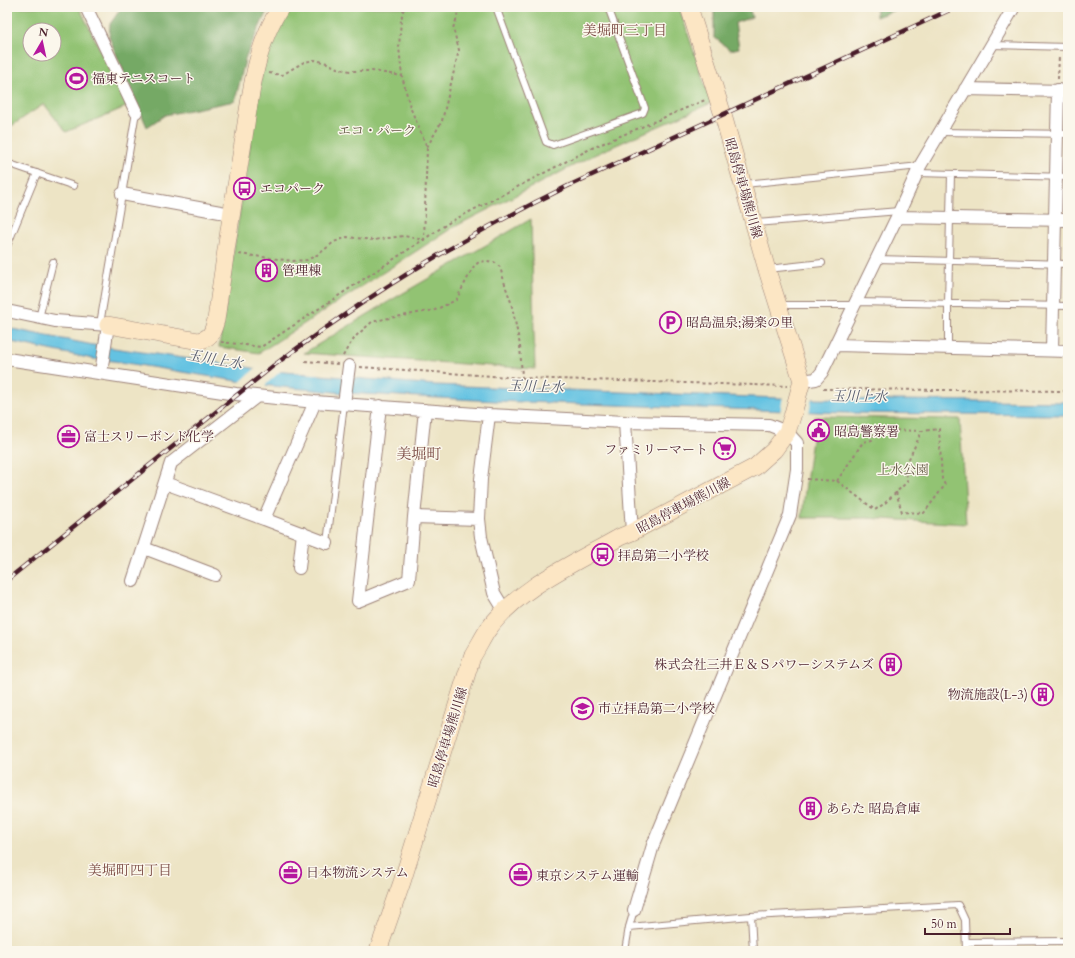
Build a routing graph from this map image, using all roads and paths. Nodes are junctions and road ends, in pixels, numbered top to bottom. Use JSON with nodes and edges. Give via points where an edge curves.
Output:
{"nodes":[{"id":1,"x":86,"y":7,"type":"edge"},
{"id":2,"x":281,"y":7,"type":"edge"},
{"id":3,"x":404,"y":7,"type":"edge"},
{"id":4,"x":458,"y":7,"type":"edge"},
{"id":5,"x":496,"y":7,"type":"edge"},
{"id":6,"x":608,"y":7,"type":"edge"},
{"id":7,"x":689,"y":7,"type":"edge"},
{"id":8,"x":1014,"y":7,"type":"edge"},
{"id":9,"x":991,"y":46,"type":"junction"},
{"id":10,"x":1060,"y":47,"type":"junction"},
{"id":11,"x":1068,"y":47,"type":"edge"},
{"id":12,"x":266,"y":73,"type":"dead end"},
{"id":13,"x":402,"y":76,"type":"junction"},
{"id":14,"x":965,"y":89,"type":"junction"},
{"id":15,"x":1063,"y":90,"type":"edge"},
{"id":16,"x":717,"y":94,"type":"junction"},
{"id":17,"x":136,"y":112,"type":"joint"},
{"id":18,"x":940,"y":132,"type":"junction"},
{"id":19,"x":1063,"y":134,"type":"edge"},
{"id":20,"x":427,"y":147,"type":"junction"},
{"id":21,"x":7,"y":163,"type":"edge"},
{"id":22,"x":918,"y":170,"type":"junction"},
{"id":23,"x":37,"y":173,"type":"junction"},
{"id":24,"x":950,"y":174,"type":"junction"},
{"id":25,"x":1062,"y":177,"type":"edge"},
{"id":26,"x":743,"y":184,"type":"junction"},
{"id":27,"x":74,"y":186,"type":"dead end"},
{"id":28,"x":122,"y":194,"type":"junction"},
{"id":29,"x":231,"y":214,"type":"junction"},
{"id":30,"x":898,"y":214,"type":"junction"},
{"id":31,"x":950,"y":218,"type":"junction"},
{"id":32,"x":1055,"y":220,"type":"junction"},
{"id":33,"x":1068,"y":220,"type":"edge"},
{"id":34,"x":754,"y":223,"type":"junction"},
{"id":35,"x":424,"y":240,"type":"junction"},
{"id":36,"x":7,"y":246,"type":"edge"},
{"id":37,"x":237,"y":253,"type":"dead end"},
{"id":38,"x":877,"y":259,"type":"junction"},
{"id":39,"x":948,"y":261,"type":"junction"},
{"id":40,"x":53,"y":262,"type":"dead end"},
{"id":41,"x":822,"y":263,"type":"dead end"},
{"id":42,"x":1054,"y":264,"type":"junction"},
{"id":43,"x":1068,"y":264,"type":"edge"},
{"id":44,"x":767,"y":270,"type":"junction"},
{"id":45,"x":855,"y":303,"type":"junction"},
{"id":46,"x":948,"y":304,"type":"junction"},
{"id":47,"x":779,"y":305,"type":"junction"},
{"id":48,"x":1053,"y":306,"type":"junction"},
{"id":49,"x":1068,"y":306,"type":"edge"},
{"id":50,"x":7,"y":311,"type":"edge"},
{"id":51,"x":39,"y":318,"type":"junction"},
{"id":52,"x":105,"y":328,"type":"junction"},
{"id":53,"x":206,"y":339,"type":"junction"},
{"id":54,"x":836,"y":345,"type":"junction"},
{"id":55,"x":948,"y":348,"type":"junction"},
{"id":56,"x":1052,"y":350,"type":"junction"},
{"id":57,"x":1068,"y":351,"type":"edge"},
{"id":58,"x":7,"y":359,"type":"edge"},
{"id":59,"x":305,"y":361,"type":"dead end"},
{"id":60,"x":349,"y":366,"type":"joint"},
{"id":61,"x":101,"y":368,"type":"junction"},
{"id":62,"x":522,"y":378,"type":"junction"},
{"id":63,"x":796,"y":387,"type":"junction"},
{"id":64,"x":821,"y":389,"type":"dead end"},
{"id":65,"x":1068,"y":391,"type":"edge"},
{"id":66,"x":256,"y":396,"type":"junction"},
{"id":67,"x":316,"y":402,"type":"junction"},
{"id":68,"x":344,"y":404,"type":"junction"},
{"id":69,"x":380,"y":406,"type":"junction"},
{"id":70,"x":425,"y":410,"type":"junction"},
{"id":71,"x":490,"y":415,"type":"junction"},
{"id":72,"x":626,"y":422,"type":"junction"},
{"id":73,"x":790,"y":424,"type":"junction"},
{"id":74,"x":873,"y":427,"type":"dead end"},
{"id":75,"x":874,"y":431,"type":"junction"},
{"id":76,"x":922,"y":431,"type":"junction"},
{"id":77,"x":806,"y":479,"type":"dead end"},
{"id":78,"x":837,"y":481,"type":"junction"},
{"id":79,"x":165,"y":482,"type":"junction"},
{"id":80,"x":896,"y":492,"type":"junction"},
{"id":81,"x":414,"y":517,"type":"junction"},
{"id":82,"x":264,"y":519,"type":"junction"},
{"id":83,"x":479,"y":519,"type":"junction"},
{"id":84,"x":632,"y":532,"type":"junction"},
{"id":85,"x":303,"y":533,"type":"junction"},
{"id":86,"x":327,"y":543,"type":"joint"},
{"id":87,"x":144,"y":548,"type":"junction"},
{"id":88,"x":298,"y":568,"type":"dead end"},
{"id":89,"x":215,"y":575,"type":"dead end"},
{"id":90,"x":133,"y":581,"type":"dead end"},
{"id":91,"x":505,"y":611,"type":"junction"},
{"id":92,"x":634,"y":910,"type":"joint"},
{"id":93,"x":751,"y":916,"type":"junction"},
{"id":94,"x":629,"y":927,"type":"junction"},
{"id":95,"x":1068,"y":941,"type":"edge"},
{"id":96,"x":966,"y":942,"type":"junction"},
{"id":97,"x":378,"y":951,"type":"edge"},
{"id":98,"x":626,"y":951,"type":"edge"},
{"id":99,"x":753,"y":951,"type":"edge"},
{"id":100,"x":966,"y":951,"type":"edge"}],
"edges":[{"from":1,"to":17,"type":"street"},
{"from":2,"to":29,"type":"main road","via":[[268,30],[252,87]]},
{"from":3,"to":13,"type":"path","via":[[399,47]]},
{"from":4,"to":20,"type":"path","via":[[458,18],[453,28],[459,50],[442,121]]},
{"from":5,"to":6,"type":"lane","via":[[546,142],[553,144],[643,113],[644,108]]},
{"from":7,"to":16,"type":"main road","name":"昭島停車場熊川線"},
{"from":8,"to":9,"type":"street"},
{"from":9,"to":10,"type":"lane"},
{"from":9,"to":14,"type":"street"},
{"from":10,"to":11,"type":"lane"},
{"from":10,"to":15,"type":"path"},
{"from":12,"to":13,"type":"path","via":[[282,75],[304,62],[315,60],[350,71],[372,71]]},
{"from":13,"to":20,"type":"path","via":[[410,107]]},
{"from":14,"to":15,"type":"street"},
{"from":14,"to":18,"type":"street"},
{"from":15,"to":19,"type":"street"},
{"from":16,"to":26,"type":"main road","name":"昭島停車場熊川線"},
{"from":16,"to":35,"type":"path","via":[[592,148],[450,222]]},
{"from":17,"to":28,"type":"lane"},
{"from":18,"to":19,"type":"lane"},
{"from":18,"to":22,"type":"street"},
{"from":19,"to":25,"type":"street"},
{"from":20,"to":35,"type":"path"},
{"from":21,"to":23,"type":"lane"},
{"from":22,"to":24,"type":"lane"},
{"from":22,"to":26,"type":"lane"},
{"from":22,"to":30,"type":"street"},
{"from":23,"to":27,"type":"lane"},
{"from":23,"to":36,"type":"lane"},
{"from":24,"to":25,"type":"lane"},
{"from":24,"to":31,"type":"lane"},
{"from":25,"to":32,"type":"street"},
{"from":26,"to":34,"type":"main road","name":"昭島停車場熊川線"},
{"from":28,"to":29,"type":"street"},
{"from":28,"to":52,"type":"lane"},
{"from":29,"to":53,"type":"main road","via":[[216,320],[212,333]]},
{"from":30,"to":31,"type":"street"},
{"from":30,"to":34,"type":"lane"},
{"from":30,"to":38,"type":"street"},
{"from":31,"to":32,"type":"street"},
{"from":31,"to":39,"type":"lane"},
{"from":32,"to":33,"type":"street"},
{"from":32,"to":42,"type":"street"},
{"from":34,"to":44,"type":"main road","name":"昭島停車場熊川線"},
{"from":35,"to":37,"type":"path","via":[[404,236],[373,240],[347,237],[334,242],[307,260],[293,261]]},
{"from":35,"to":53,"type":"path","via":[[260,347]]},
{"from":38,"to":39,"type":"lane"},
{"from":38,"to":45,"type":"street"},
{"from":39,"to":42,"type":"lane"},
{"from":39,"to":46,"type":"lane"},
{"from":40,"to":51,"type":"lane"},
{"from":41,"to":44,"type":"lane"},
{"from":42,"to":43,"type":"lane"},
{"from":42,"to":48,"type":"street"},
{"from":44,"to":47,"type":"main road","name":"昭島停車場熊川線"},
{"from":45,"to":46,"type":"lane"},
{"from":45,"to":47,"type":"lane"},
{"from":45,"to":54,"type":"street"},
{"from":46,"to":48,"type":"lane"},
{"from":46,"to":55,"type":"lane"},
{"from":47,"to":63,"type":"main road","name":"昭島停車場熊川線"},
{"from":48,"to":49,"type":"lane"},
{"from":48,"to":56,"type":"street"},
{"from":50,"to":51,"type":"street"},
{"from":51,"to":52,"type":"street"},
{"from":52,"to":53,"type":"main road","via":[[199,341]]},
{"from":52,"to":61,"type":"street"},
{"from":54,"to":55,"type":"street"},
{"from":54,"to":63,"type":"street","via":[[816,379]]},
{"from":55,"to":56,"type":"street"},
{"from":56,"to":57,"type":"street"},
{"from":58,"to":61,"type":"street"},
{"from":59,"to":62,"type":"path","via":[[340,365],[348,347],[372,322],[435,310],[456,300],[474,266],[487,260],[500,267],[511,302],[520,345]]},
{"from":60,"to":62,"type":"path"},
{"from":60,"to":68,"type":"street"},
{"from":61,"to":66,"type":"street"},
{"from":62,"to":63,"type":"path"},
{"from":63,"to":73,"type":"main road","name":"昭島停車場熊川線"},
{"from":64,"to":65,"type":"path"},
{"from":66,"to":67,"type":"street"},
{"from":66,"to":79,"type":"street","via":[[172,463]]},
{"from":67,"to":68,"type":"street"},
{"from":67,"to":82,"type":"street"},
{"from":68,"to":69,"type":"street"},
{"from":68,"to":86,"type":"lane"},
{"from":69,"to":70,"type":"street"},
{"from":69,"to":81,"type":"street","via":[[358,601],[409,580]]},
{"from":70,"to":71,"type":"street"},
{"from":70,"to":81,"type":"street"},
{"from":71,"to":72,"type":"street"},
{"from":71,"to":83,"type":"street","via":[[481,479]]},
{"from":72,"to":73,"type":"street"},
{"from":72,"to":84,"type":"street"},
{"from":73,"to":84,"type":"main road","name":"昭島停車場熊川線","via":[[774,450],[755,467]]},
{"from":73,"to":92,"type":"street","via":[[797,443],[797,469],[790,515],[653,845]]},
{"from":74,"to":75,"type":"path"},
{"from":75,"to":76,"type":"path"},
{"from":75,"to":78,"type":"path","via":[[872,440],[863,442]]},
{"from":76,"to":80,"type":"path","via":[[906,465],[907,482]]},
{"from":76,"to":80,"type":"path","via":[[939,430],[942,479],[945,485],[924,513],[902,512]]},
{"from":77,"to":78,"type":"path"},
{"from":78,"to":80,"type":"path","via":[[874,510]]},
{"from":79,"to":82,"type":"street"},
{"from":79,"to":87,"type":"street"},
{"from":81,"to":83,"type":"street"},
{"from":82,"to":85,"type":"street"},
{"from":83,"to":91,"type":"street","via":[[494,593]]},
{"from":84,"to":91,"type":"main road","name":"昭島停車場熊川線","via":[[530,588]]},
{"from":85,"to":86,"type":"street"},
{"from":85,"to":88,"type":"street"},
{"from":87,"to":89,"type":"street"},
{"from":87,"to":90,"type":"street"},
{"from":91,"to":97,"type":"main road","name":"昭島停車場熊川線","via":[[488,630],[472,657]]},
{"from":92,"to":94,"type":"lane"},
{"from":93,"to":94,"type":"lane"},
{"from":93,"to":96,"type":"lane","via":[[958,905],[965,920]]},
{"from":93,"to":99,"type":"lane"},
{"from":94,"to":98,"type":"lane"},
{"from":95,"to":96,"type":"lane"},
{"from":96,"to":100,"type":"lane"}]}
